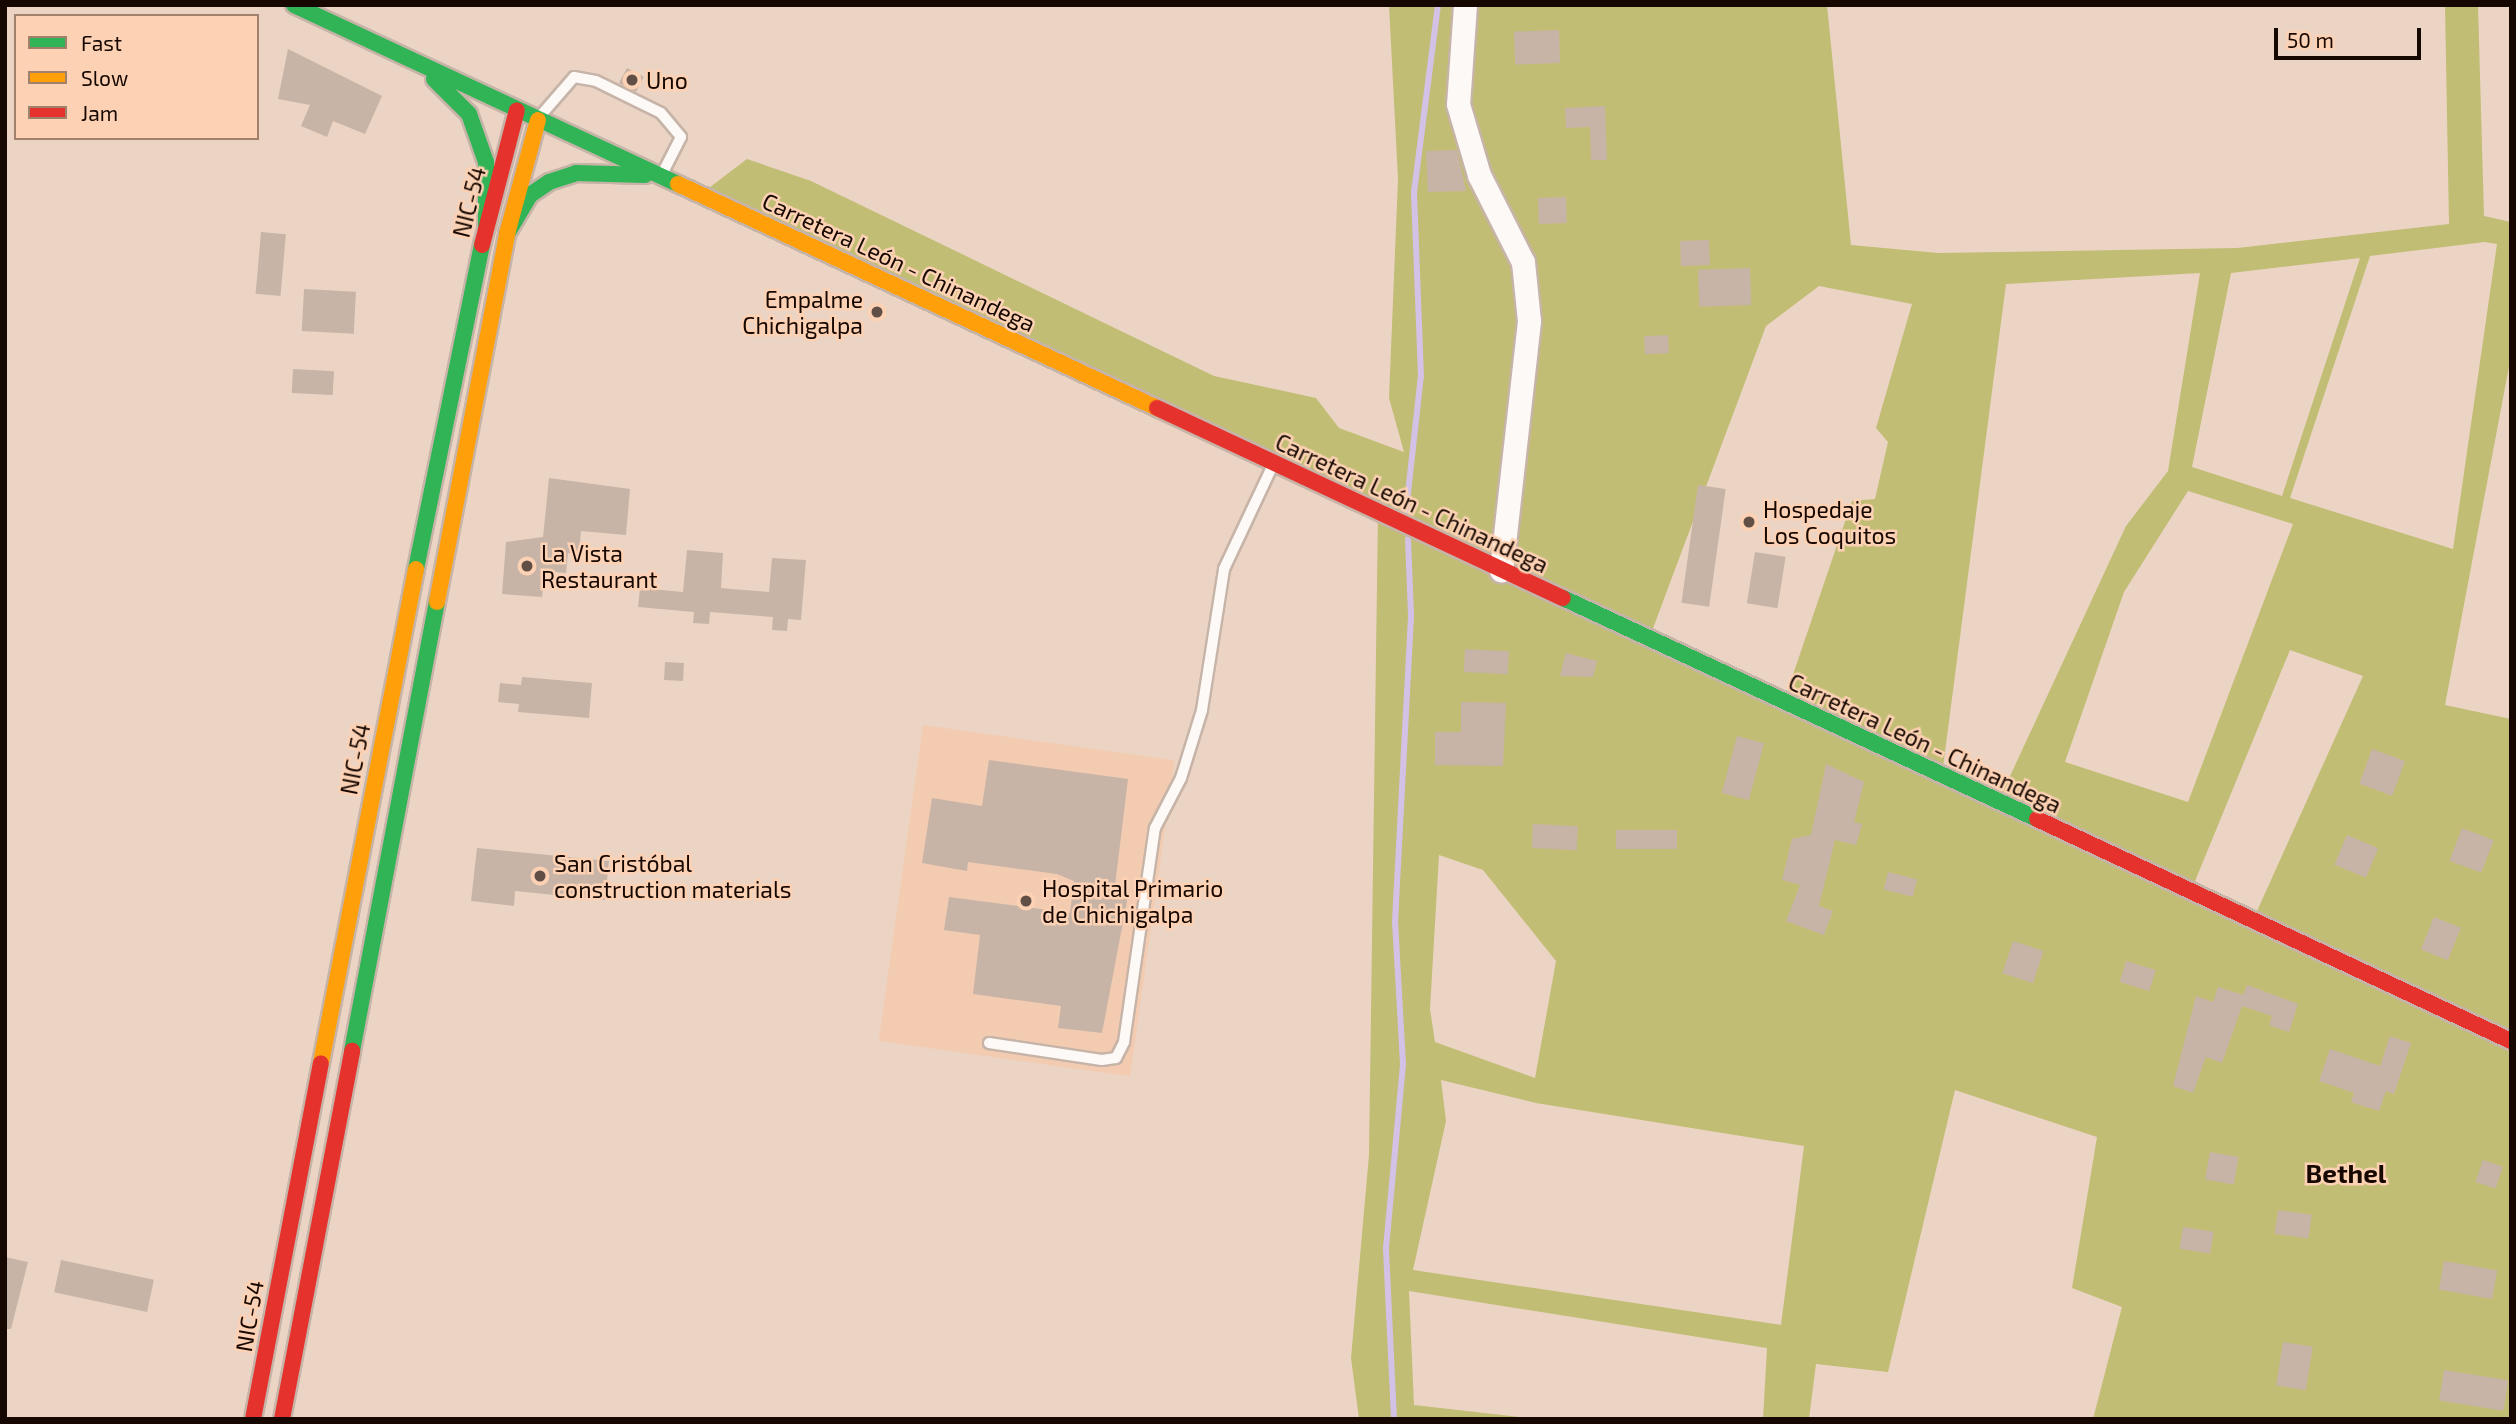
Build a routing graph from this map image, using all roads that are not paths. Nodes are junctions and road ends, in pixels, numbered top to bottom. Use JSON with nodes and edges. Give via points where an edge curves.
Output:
{"nodes":[{"id":1,"x":294,"y":5,"type":"edge"},
{"id":2,"x":1465,"y":5,"type":"edge"},
{"id":3,"x":418,"y":63,"type":"junction"},
{"id":4,"x":517,"y":110,"type":"junction"},
{"id":5,"x":538,"y":120,"type":"junction"},
{"id":6,"x":661,"y":175,"type":"junction"},
{"id":7,"x":486,"y":226,"type":"junction"},
{"id":8,"x":507,"y":234,"type":"junction"},
{"id":9,"x":1273,"y":463,"type":"junction"},
{"id":10,"x":1501,"y":570,"type":"junction"},
{"id":11,"x":376,"y":772,"type":"junction"},
{"id":12,"x":404,"y":776,"type":"junction"},
{"id":13,"x":2511,"y":1041,"type":"edge"},
{"id":14,"x":989,"y":1043,"type":"dead end"},
{"id":15,"x":316,"y":1083,"type":"junction"},
{"id":16,"x":345,"y":1089,"type":"junction"},
{"id":17,"x":265,"y":1352,"type":"junction"},
{"id":18,"x":294,"y":1358,"type":"junction"},
{"id":19,"x":253,"y":1419,"type":"edge"},
{"id":20,"x":282,"y":1419,"type":"edge"}],
"edges":[{"from":1,"to":3,"type":"main road","name":"Carretera León - Chinandega"},
{"from":2,"to":10,"type":"street","via":[[1458,104],[1479,175],[1522,262],[1529,321]]},
{"from":3,"to":4,"type":"main road","name":"Carretera León - Chinandega"},
{"from":3,"to":7,"type":"main road","via":[[469,114],[486,162]]},
{"from":4,"to":5,"type":"main road","name":"Carretera León - Chinandega"},
{"from":4,"to":7,"type":"main road","name":"NIC-54","number":"NIC-54"},
{"from":5,"to":6,"type":"main road","name":"Carretera León - Chinandega"},
{"from":5,"to":6,"type":"lane","via":[[574,77],[596,81],[661,113],[681,137],[678,155]]},
{"from":5,"to":8,"type":"main road","name":"NIC-54","number":"NIC-54"},
{"from":6,"to":8,"type":"main road","via":[[576,173],[549,182],[530,195]]},
{"from":6,"to":9,"type":"main road","name":"Carretera León - Chinandega"},
{"from":7,"to":11,"type":"main road","name":"NIC-54","number":"NIC-54"},
{"from":8,"to":12,"type":"main road","name":"NIC-54","number":"NIC-54"},
{"from":9,"to":10,"type":"main road","name":"Carretera León - Chinandega"},
{"from":9,"to":14,"type":"lane","via":[[1224,569],[1202,710],[1181,778],[1155,828],[1124,1042],[1116,1058],[1102,1060]]},
{"from":10,"to":13,"type":"main road","name":"Carretera León - Chinandega"},
{"from":11,"to":12,"type":"main road"},
{"from":11,"to":15,"type":"main road","name":"NIC-54","number":"NIC-54"},
{"from":12,"to":16,"type":"main road","name":"NIC-54","number":"NIC-54"},
{"from":15,"to":16,"type":"main road"},
{"from":15,"to":17,"type":"main road","name":"NIC-54","number":"NIC-54"},
{"from":16,"to":18,"type":"main road","name":"NIC-54","number":"NIC-54"},
{"from":17,"to":18,"type":"main road"},
{"from":17,"to":19,"type":"main road","name":"NIC-54","number":"NIC-54"},
{"from":18,"to":20,"type":"main road","name":"NIC-54","number":"NIC-54"}]}
